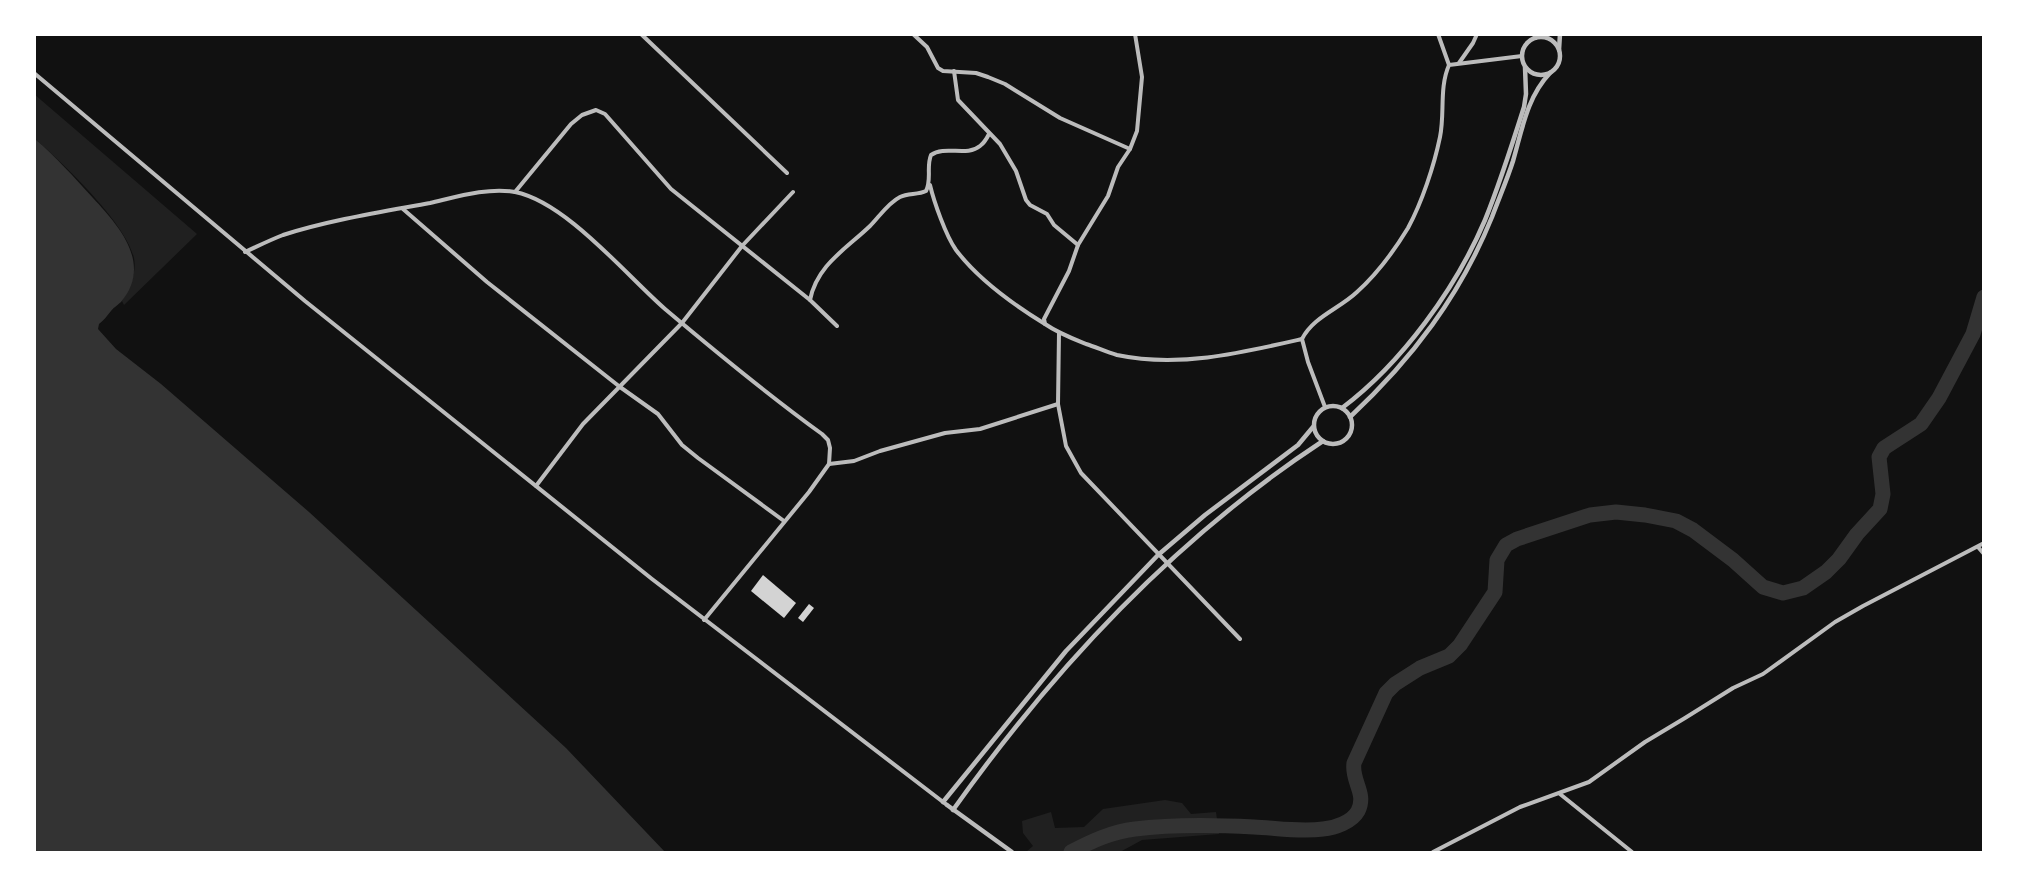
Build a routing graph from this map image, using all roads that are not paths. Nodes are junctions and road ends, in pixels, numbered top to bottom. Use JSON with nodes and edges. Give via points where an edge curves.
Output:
{"nodes":[{"id":1,"x":641,"y":34,"type":"edge"},
{"id":2,"x":913,"y":34,"type":"edge"},
{"id":3,"x":1135,"y":34,"type":"edge"},
{"id":4,"x":1438,"y":34,"type":"edge"},
{"id":5,"x":1477,"y":34,"type":"edge"},
{"id":6,"x":1560,"y":34,"type":"edge"},
{"id":7,"x":1538,"y":36,"type":"edge"},
{"id":8,"x":1559,"y":50,"type":"junction"},
{"id":9,"x":1522,"y":56,"type":"junction"},
{"id":10,"x":1458,"y":63,"type":"junction"},
{"id":11,"x":1449,"y":65,"type":"junction"},
{"id":12,"x":1526,"y":67,"type":"junction"},
{"id":13,"x":954,"y":71,"type":"junction"},
{"id":14,"x":34,"y":73,"type":"edge"},
{"id":15,"x":1550,"y":73,"type":"junction"},
{"id":16,"x":989,"y":134,"type":"junction"},
{"id":17,"x":1130,"y":149,"type":"junction"},
{"id":18,"x":787,"y":173,"type":"dead end"},
{"id":19,"x":929,"y":185,"type":"junction"},
{"id":20,"x":515,"y":192,"type":"junction"},
{"id":21,"x":793,"y":192,"type":"dead end"},
{"id":22,"x":402,"y":208,"type":"junction"},
{"id":23,"x":1078,"y":245,"type":"junction"},
{"id":24,"x":742,"y":246,"type":"junction"},
{"id":25,"x":245,"y":252,"type":"junction"},
{"id":26,"x":810,"y":300,"type":"junction"},
{"id":27,"x":682,"y":322,"type":"junction"},
{"id":28,"x":1045,"y":324,"type":"junction"},
{"id":29,"x":837,"y":326,"type":"dead end"},
{"id":30,"x":1059,"y":333,"type":"junction"},
{"id":31,"x":1302,"y":339,"type":"junction"},
{"id":32,"x":620,"y":387,"type":"junction"},
{"id":33,"x":1058,"y":404,"type":"junction"},
{"id":34,"x":1325,"y":407,"type":"junction"},
{"id":35,"x":1342,"y":408,"type":"junction"},
{"id":36,"x":1350,"y":417,"type":"junction"},
{"id":37,"x":1313,"y":427,"type":"junction"},
{"id":38,"x":1323,"y":441,"type":"junction"},
{"id":39,"x":829,"y":464,"type":"junction"},
{"id":40,"x":536,"y":486,"type":"junction"},
{"id":41,"x":784,"y":521,"type":"junction"},
{"id":42,"x":1983,"y":543,"type":"edge"},
{"id":43,"x":1978,"y":547,"type":"junction"},
{"id":44,"x":1983,"y":554,"type":"edge"},
{"id":45,"x":1158,"y":555,"type":"junction"},
{"id":46,"x":1167,"y":564,"type":"junction"},
{"id":47,"x":704,"y":620,"type":"junction"},
{"id":48,"x":1240,"y":639,"type":"dead end"},
{"id":49,"x":1559,"y":793,"type":"junction"},
{"id":50,"x":945,"y":804,"type":"junction"},
{"id":51,"x":953,"y":810,"type":"junction"},
{"id":52,"x":1010,"y":851,"type":"edge"},
{"id":53,"x":1433,"y":852,"type":"edge"},
{"id":54,"x":1632,"y":852,"type":"edge"}],
"edges":[{"from":1,"to":18,"type":"street"},
{"from":2,"to":13,"type":"street","via":[[927,47],[938,68]]},
{"from":3,"to":17,"type":"street","via":[[1142,77],[1137,131]]},
{"from":4,"to":11,"type":"street"},
{"from":5,"to":10,"type":"street"},
{"from":6,"to":8,"type":"street"},
{"from":7,"to":8,"type":"street","via":[[1548,38]]},
{"from":7,"to":9,"type":"street","via":[[1527,44]]},
{"from":8,"to":15,"type":"street","via":[[1559,63]]},
{"from":9,"to":10,"type":"street"},
{"from":9,"to":12,"type":"street"},
{"from":10,"to":11,"type":"street"},
{"from":11,"to":31,"type":"street","via":[[1444,76],[1440,138],[1425,189],[1407,228],[1358,292],[1314,323]]},
{"from":12,"to":15,"type":"street","via":[[1536,75]]},
{"from":12,"to":35,"type":"street","via":[[1524,107],[1472,248],[1448,289],[1403,350]]},
{"from":13,"to":16,"type":"street","via":[[958,100]]},
{"from":13,"to":17,"type":"street","via":[[997,81],[1060,118]]},
{"from":14,"to":25,"type":"street"},
{"from":15,"to":36,"type":"street","via":[[1533,95],[1491,219],[1449,303],[1405,361]]},
{"from":16,"to":19,"type":"street","via":[[975,149],[931,155]]},
{"from":16,"to":23,"type":"street","via":[[1016,171],[1030,205],[1047,214]]},
{"from":17,"to":23,"type":"street","via":[[1118,167],[1108,196]]},
{"from":19,"to":26,"type":"street","via":[[920,194],[899,198],[840,252],[818,275]]},
{"from":19,"to":28,"type":"street","via":[[955,249],[1000,293]]},
{"from":20,"to":22,"type":"street","via":[[487,192]]},
{"from":20,"to":24,"type":"street","via":[[571,124],[596,110],[605,114],[671,189]]},
{"from":20,"to":27,"type":"street","via":[[560,213]]},
{"from":21,"to":24,"type":"street"},
{"from":22,"to":25,"type":"street","via":[[283,235]]},
{"from":22,"to":32,"type":"street","via":[[487,282]]},
{"from":23,"to":28,"type":"street"},
{"from":24,"to":26,"type":"street"},
{"from":24,"to":27,"type":"street"},
{"from":25,"to":40,"type":"street"},
{"from":26,"to":29,"type":"street"},
{"from":27,"to":32,"type":"street"},
{"from":27,"to":39,"type":"street","via":[[822,434],[830,448]]},
{"from":28,"to":30,"type":"street"},
{"from":30,"to":31,"type":"street","via":[[1115,354],[1164,360],[1247,352]]},
{"from":30,"to":33,"type":"street"},
{"from":31,"to":34,"type":"street"},
{"from":32,"to":40,"type":"street","via":[[583,424]]},
{"from":32,"to":41,"type":"street","via":[[658,414],[682,445]]},
{"from":33,"to":39,"type":"street","via":[[980,429],[945,433],[854,461]]},
{"from":33,"to":45,"type":"street","via":[[1066,446],[1081,473]]},
{"from":34,"to":35,"type":"street"},
{"from":34,"to":37,"type":"street","via":[[1318,412]]},
{"from":35,"to":36,"type":"street"},
{"from":36,"to":38,"type":"street","via":[[1352,427],[1344,441]]},
{"from":37,"to":38,"type":"street"},
{"from":37,"to":45,"type":"street","via":[[1298,445],[1205,514]]},
{"from":38,"to":46,"type":"street","via":[[1216,520]]},
{"from":39,"to":41,"type":"street"},
{"from":40,"to":47,"type":"street"},
{"from":41,"to":47,"type":"street"},
{"from":42,"to":43,"type":"street"},
{"from":43,"to":44,"type":"street"},
{"from":43,"to":49,"type":"street","via":[[1863,606],[1763,674],[1645,742],[1589,782]]},
{"from":45,"to":46,"type":"street"},
{"from":45,"to":50,"type":"street","via":[[1066,651]]},
{"from":46,"to":48,"type":"street"},
{"from":46,"to":51,"type":"street","via":[[1052,683]]},
{"from":47,"to":50,"type":"street"},
{"from":49,"to":53,"type":"street","via":[[1520,807]]},
{"from":49,"to":54,"type":"street"},
{"from":50,"to":51,"type":"street"},
{"from":51,"to":52,"type":"street"}]}
